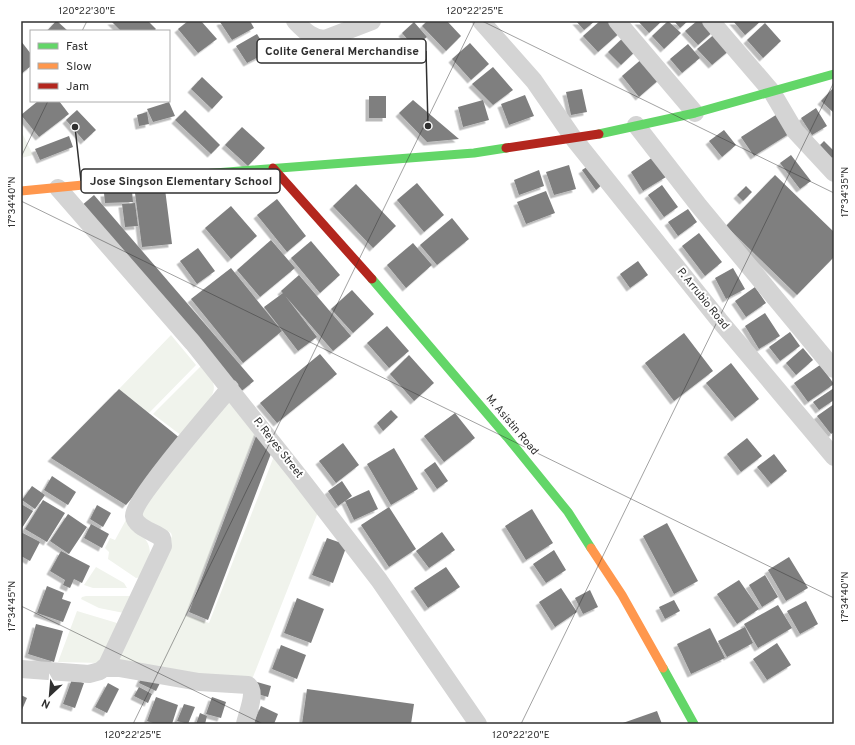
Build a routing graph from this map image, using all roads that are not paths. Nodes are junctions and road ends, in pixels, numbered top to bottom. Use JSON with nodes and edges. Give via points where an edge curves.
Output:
{"nodes":[{"id":1,"x":296,"y":21,"type":"edge"},
{"id":2,"x":372,"y":21,"type":"edge"},
{"id":3,"x":481,"y":21,"type":"edge"},
{"id":4,"x":617,"y":21,"type":"edge"},
{"id":5,"x":711,"y":21,"type":"edge"},
{"id":6,"x":834,"y":74,"type":"edge"},
{"id":7,"x":772,"y":92,"type":"junction"},
{"id":8,"x":695,"y":113,"type":"junction"},
{"id":9,"x":636,"y":125,"type":"junction"},
{"id":10,"x":574,"y":139,"type":"junction"},
{"id":11,"x":273,"y":168,"type":"junction"},
{"id":12,"x":834,"y":173,"type":"edge"},
{"id":13,"x":58,"y":188,"type":"junction"},
{"id":14,"x":21,"y":191,"type":"edge"},
{"id":15,"x":834,"y":369,"type":"edge"},
{"id":16,"x":230,"y":388,"type":"junction"},
{"id":17,"x":834,"y":457,"type":"edge"},
{"id":18,"x":105,"y":668,"type":"junction"},
{"id":19,"x":21,"y":669,"type":"edge"},
{"id":20,"x":245,"y":724,"type":"edge"},
{"id":21,"x":478,"y":724,"type":"edge"},
{"id":22,"x":694,"y":724,"type":"edge"}],
"edges":[{"from":1,"to":2,"type":"street","via":[[309,34],[320,39]]},
{"from":3,"to":10,"type":"street","name":"P. Arrubio Road","via":[[534,81]]},
{"from":4,"to":8,"type":"street"},
{"from":5,"to":7,"type":"street"},
{"from":6,"to":7,"type":"street"},
{"from":7,"to":8,"type":"street"},
{"from":7,"to":12,"type":"street","via":[[795,131]]},
{"from":8,"to":9,"type":"street"},
{"from":9,"to":10,"type":"street"},
{"from":9,"to":15,"type":"street","via":[[699,206]]},
{"from":10,"to":11,"type":"street","via":[[474,153]]},
{"from":10,"to":17,"type":"street","name":"P. Arrubio Road","via":[[719,320]]},
{"from":11,"to":13,"type":"street"},
{"from":11,"to":22,"type":"street","name":"M. Asistin Road","via":[[386,295],[568,512],[622,595]]},
{"from":13,"to":14,"type":"street"},
{"from":13,"to":16,"type":"street","name":"P. Reyes Street"},
{"from":16,"to":18,"type":"street","via":[[152,484],[136,508],[133,515],[138,524],[162,538],[163,546]]},
{"from":16,"to":21,"type":"street","name":"P. Reyes Street","via":[[380,580]]},
{"from":18,"to":19,"type":"street","via":[[89,674]]},
{"from":18,"to":20,"type":"street","via":[[119,668],[199,682],[248,685],[252,688],[252,694]]}]}
